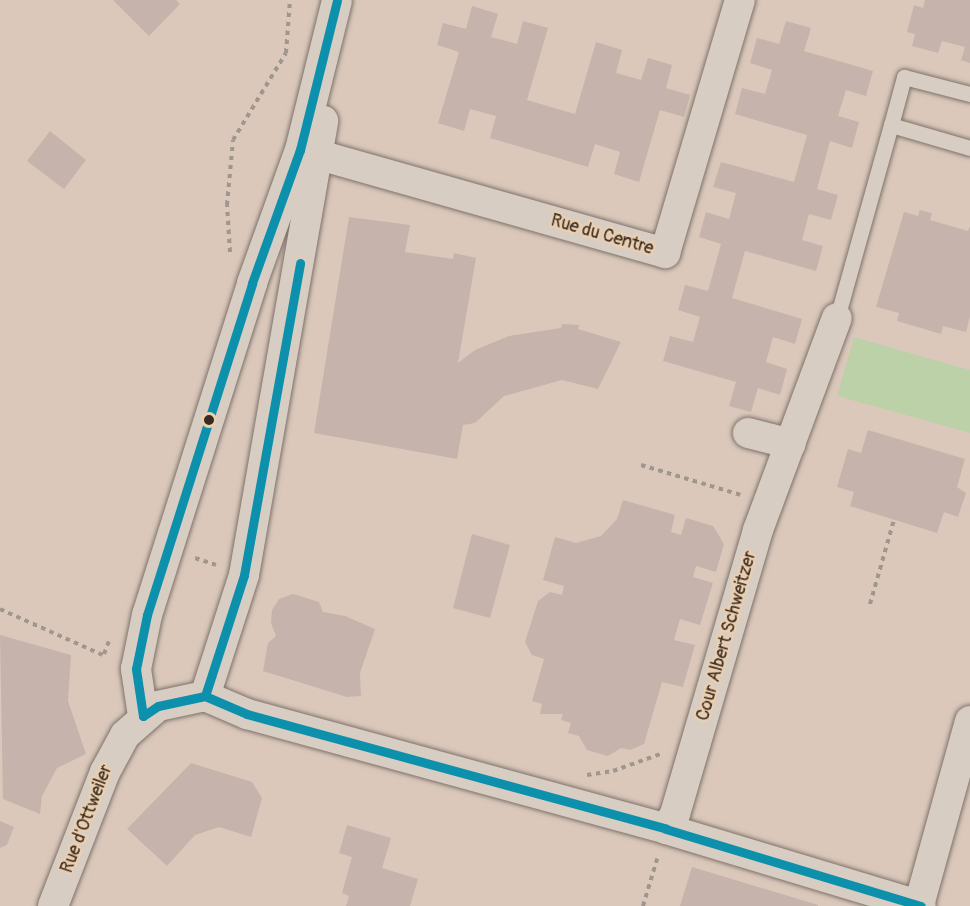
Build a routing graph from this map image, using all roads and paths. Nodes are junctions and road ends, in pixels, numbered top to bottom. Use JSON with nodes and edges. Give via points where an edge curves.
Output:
{"nodes":[{"id":1,"x":290,"y":0,"type":"edge"},
{"id":2,"x":337,"y":0,"type":"edge"},
{"id":3,"x":740,"y":0,"type":"edge"},
{"id":4,"x":970,"y":94,"type":"edge"},
{"id":5,"x":891,"y":125,"type":"junction"},
{"id":6,"x":970,"y":148,"type":"edge"},
{"id":7,"x":319,"y":155,"type":"junction"},
{"id":8,"x":230,"y":263,"type":"dead end"},
{"id":9,"x":837,"y":318,"type":"joint"},
{"id":10,"x":748,"y":433,"type":"dead end"},
{"id":11,"x":791,"y":444,"type":"junction"},
{"id":12,"x":641,"y":465,"type":"dead end"},
{"id":13,"x":768,"y":503,"type":"junction"},
{"id":14,"x":894,"y":520,"type":"dead end"},
{"id":15,"x":169,"y":549,"type":"junction"},
{"id":16,"x":244,"y":575,"type":"junction"},
{"id":17,"x":870,"y":604,"type":"dead end"},
{"id":18,"x":0,"y":609,"type":"edge"},
{"id":19,"x":114,"y":627,"type":"dead end"},
{"id":20,"x":104,"y":654,"type":"junction"},
{"id":21,"x":136,"y":679,"type":"junction"},
{"id":22,"x":205,"y":696,"type":"junction"},
{"id":23,"x":970,"y":721,"type":"edge"},
{"id":24,"x":134,"y":726,"type":"junction"},
{"id":25,"x":698,"y":735,"type":"junction"},
{"id":26,"x":576,"y":776,"type":"dead end"},
{"id":27,"x":666,"y":829,"type":"junction"},
{"id":28,"x":53,"y":906,"type":"edge"},
{"id":29,"x":643,"y":906,"type":"edge"},
{"id":30,"x":920,"y":906,"type":"edge"}],
"edges":[{"from":1,"to":8,"type":"path","via":[[286,53],[233,140],[228,164]]},
{"from":2,"to":7,"type":"street"},
{"from":2,"to":15,"type":"street","via":[[300,150],[252,283]]},
{"from":3,"to":7,"type":"street","name":"Rue du Centre","via":[[666,253]]},
{"from":4,"to":5,"type":"lane","via":[[904,77]]},
{"from":5,"to":6,"type":"lane"},
{"from":5,"to":9,"type":"lane"},
{"from":7,"to":16,"type":"street"},
{"from":9,"to":11,"type":"street","name":"Cour Albert Schweitzer"},
{"from":10,"to":11,"type":"street"},
{"from":11,"to":13,"type":"street","name":"Cour Albert Schweitzer"},
{"from":12,"to":13,"type":"path"},
{"from":13,"to":25,"type":"street","name":"Cour Albert Schweitzer"},
{"from":14,"to":17,"type":"path"},
{"from":15,"to":16,"type":"path"},
{"from":15,"to":21,"type":"street","via":[[147,615]]},
{"from":16,"to":22,"type":"street"},
{"from":18,"to":20,"type":"path"},
{"from":19,"to":20,"type":"path"},
{"from":20,"to":21,"type":"path","via":[[116,676]]},
{"from":21,"to":24,"type":"street"},
{"from":22,"to":24,"type":"street","via":[[158,706]]},
{"from":22,"to":27,"type":"street","via":[[247,714]]},
{"from":23,"to":30,"type":"street"},
{"from":24,"to":28,"type":"street","name":"Rue d'Ottweiler","via":[[105,772]]},
{"from":25,"to":26,"type":"path","via":[[645,761]]},
{"from":25,"to":27,"type":"street","name":"Cour Albert Schweitzer","via":[[675,814]]},
{"from":27,"to":29,"type":"path"},
{"from":27,"to":30,"type":"street"}]}
